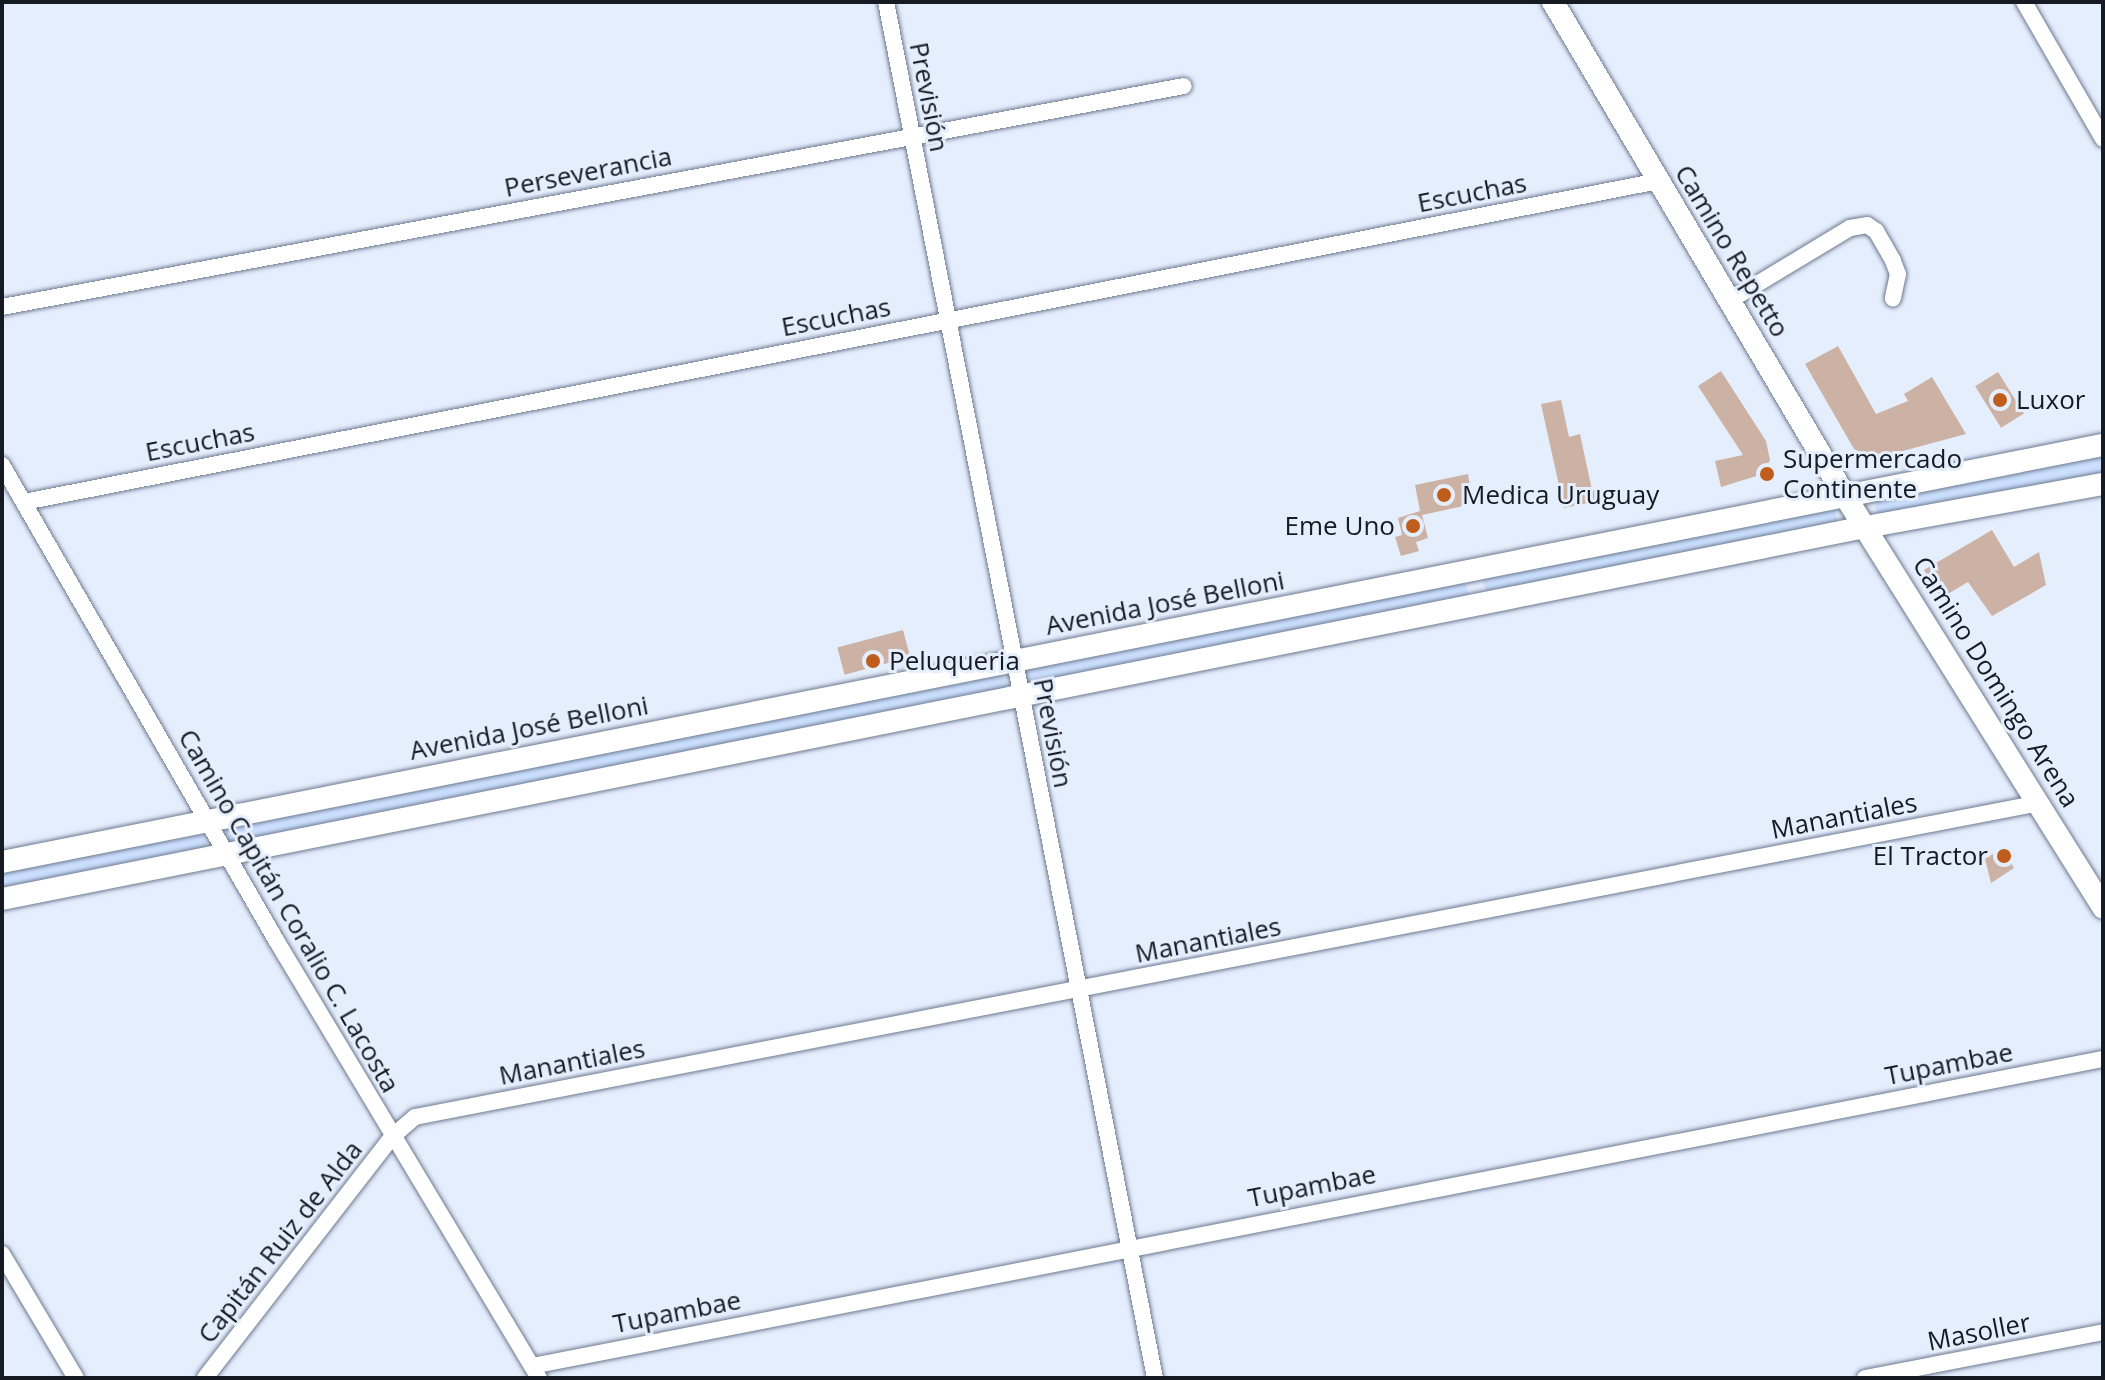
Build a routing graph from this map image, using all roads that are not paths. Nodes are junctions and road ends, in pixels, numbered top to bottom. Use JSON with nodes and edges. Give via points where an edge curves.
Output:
{"nodes":[{"id":1,"x":886,"y":2,"type":"edge"},
{"id":2,"x":1553,"y":2,"type":"edge"},
{"id":3,"x":2024,"y":2,"type":"edge"},
{"id":4,"x":1184,"y":86,"type":"dead end"},
{"id":5,"x":912,"y":136,"type":"junction"},
{"id":6,"x":2103,"y":139,"type":"edge"},
{"id":7,"x":1658,"y":181,"type":"junction"},
{"id":8,"x":1893,"y":298,"type":"dead end"},
{"id":9,"x":1729,"y":301,"type":"junction"},
{"id":10,"x":2,"y":307,"type":"edge"},
{"id":11,"x":948,"y":320,"type":"junction"},
{"id":12,"x":2103,"y":445,"type":"edge"},
{"id":13,"x":2,"y":465,"type":"edge"},
{"id":14,"x":2103,"y":484,"type":"edge"},
{"id":15,"x":1845,"y":496,"type":"junction"},
{"id":16,"x":24,"y":502,"type":"junction"},
{"id":17,"x":1866,"y":527,"type":"junction"},
{"id":18,"x":1474,"y":570,"type":"junction"},
{"id":19,"x":1482,"y":605,"type":"junction"},
{"id":20,"x":1015,"y":661,"type":"junction"},
{"id":21,"x":1021,"y":695,"type":"junction"},
{"id":22,"x":2039,"y":803,"type":"junction"},
{"id":23,"x":209,"y":820,"type":"junction"},
{"id":24,"x":228,"y":852,"type":"junction"},
{"id":25,"x":2,"y":862,"type":"edge"},
{"id":26,"x":2,"y":899,"type":"edge"},
{"id":27,"x":2103,"y":908,"type":"edge"},
{"id":28,"x":1079,"y":989,"type":"junction"},
{"id":29,"x":2103,"y":1059,"type":"edge"},
{"id":30,"x":393,"y":1136,"type":"junction"},
{"id":31,"x":1129,"y":1246,"type":"junction"},
{"id":32,"x":2,"y":1254,"type":"edge"},
{"id":33,"x":2103,"y":1332,"type":"edge"},
{"id":34,"x":536,"y":1372,"type":"edge"},
{"id":35,"x":76,"y":1378,"type":"edge"},
{"id":36,"x":205,"y":1378,"type":"edge"},
{"id":37,"x":1155,"y":1378,"type":"edge"},
{"id":38,"x":1865,"y":1378,"type":"edge"}],
"edges":[{"from":1,"to":5,"type":"street","name":"Previsión"},
{"from":2,"to":7,"type":"main road","name":"Camino Repetto"},
{"from":3,"to":6,"type":"street"},
{"from":4,"to":5,"type":"street","name":"Perseverancia"},
{"from":5,"to":10,"type":"street","name":"Perseverancia"},
{"from":5,"to":11,"type":"street","name":"Previsión"},
{"from":7,"to":9,"type":"main road","name":"Camino Repetto"},
{"from":7,"to":11,"type":"street","name":"Escuchas"},
{"from":8,"to":9,"type":"street","via":[[1898,274],[1876,231],[1867,225],[1850,228]]},
{"from":9,"to":15,"type":"main road","name":"Camino Repetto"},
{"from":11,"to":16,"type":"street","name":"Escuchas"},
{"from":11,"to":20,"type":"street","name":"Previsión"},
{"from":12,"to":15,"type":"main road","name":"Avenida José Belloni"},
{"from":13,"to":16,"type":"street","name":"Camino Capitán Coralio C. Lacosta"},
{"from":14,"to":17,"type":"main road"},
{"from":15,"to":17,"type":"main road","name":"Camino Repetto"},
{"from":15,"to":18,"type":"main road","name":"Avenida José Belloni"},
{"from":16,"to":23,"type":"street","name":"Camino Capitán Coralio C. Lacosta"},
{"from":17,"to":19,"type":"main road"},
{"from":17,"to":22,"type":"main road","name":"Camino Domingo Arena"},
{"from":18,"to":19,"type":"main road"},
{"from":18,"to":20,"type":"main road","name":"Avenida José Belloni"},
{"from":19,"to":21,"type":"main road"},
{"from":20,"to":21,"type":"street","name":"Previsión"},
{"from":20,"to":23,"type":"main road","name":"Avenida José Belloni"},
{"from":21,"to":24,"type":"main road"},
{"from":21,"to":28,"type":"street","name":"Previsión"},
{"from":22,"to":27,"type":"main road","name":"Camino Domingo Arena"},
{"from":22,"to":28,"type":"street","name":"Manantiales"},
{"from":23,"to":24,"type":"street","name":"Camino Capitán Coralio C. Lacosta"},
{"from":23,"to":25,"type":"main road","name":"Avenida José Belloni"},
{"from":24,"to":26,"type":"main road"},
{"from":24,"to":30,"type":"street","name":"Camino Capitán Coralio C. Lacosta"},
{"from":28,"to":30,"type":"street","name":"Manantiales","via":[[415,1117]]},
{"from":28,"to":31,"type":"street","name":"Previsión"},
{"from":29,"to":31,"type":"street","name":"Tupambae"},
{"from":30,"to":34,"type":"street","name":"Camino Capitán Coralio C. Lacosta"},
{"from":30,"to":36,"type":"street","name":"Capitán Ruiz de Alda"},
{"from":31,"to":34,"type":"street","name":"Tupambae"},
{"from":31,"to":37,"type":"street","name":"Previsión"},
{"from":32,"to":35,"type":"street"},
{"from":33,"to":38,"type":"street","name":"Masoller"}]}
